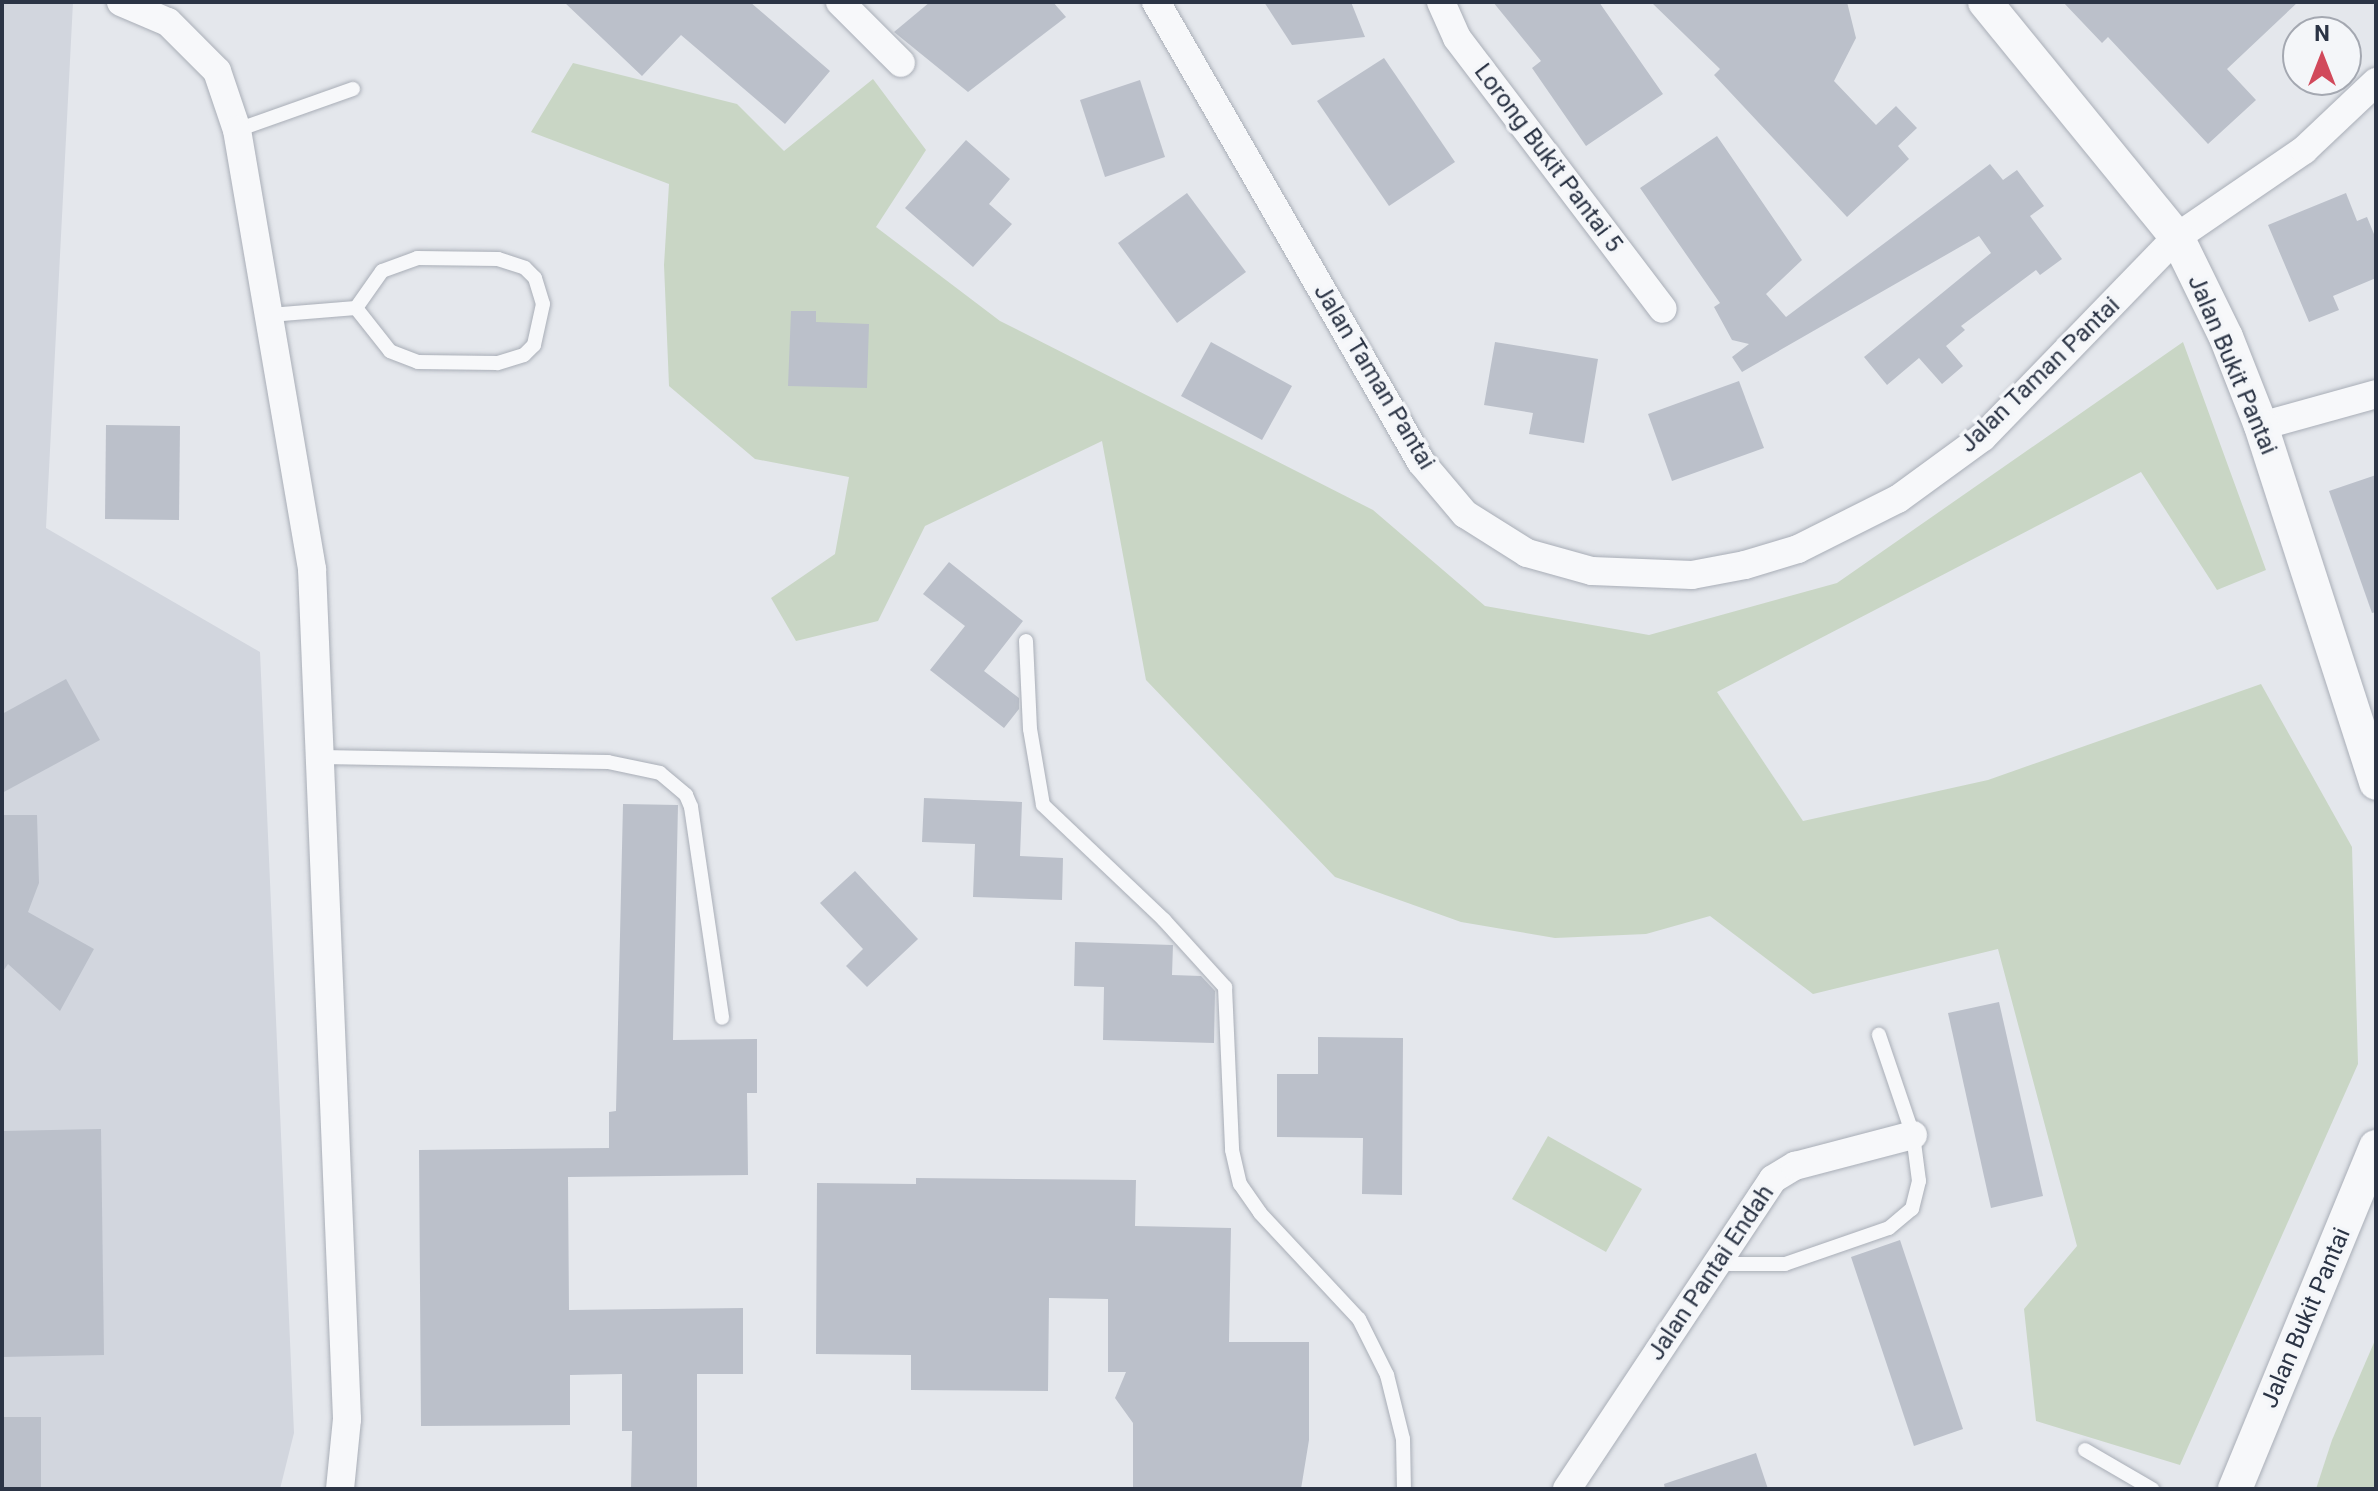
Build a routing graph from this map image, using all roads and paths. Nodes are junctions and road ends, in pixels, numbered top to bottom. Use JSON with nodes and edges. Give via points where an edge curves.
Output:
{"nodes":[{"id":1,"x":121,"y":2,"type":"edge"},
{"id":2,"x":840,"y":2,"type":"edge"},
{"id":3,"x":1156,"y":2,"type":"edge"},
{"id":4,"x":1441,"y":2,"type":"edge"},
{"id":5,"x":1985,"y":2,"type":"edge"},
{"id":6,"x":901,"y":63,"type":"dead end"},
{"id":7,"x":2376,"y":82,"type":"edge"},
{"id":8,"x":353,"y":89,"type":"dead end"},
{"id":9,"x":237,"y":130,"type":"junction"},
{"id":10,"x":2177,"y":237,"type":"junction"},
{"id":11,"x":356,"y":308,"type":"junction"},
{"id":12,"x":1663,"y":309,"type":"dead end"},
{"id":13,"x":270,"y":315,"type":"junction"},
{"id":14,"x":2376,"y":394,"type":"edge"},
{"id":15,"x":2261,"y":426,"type":"junction"},
{"id":16,"x":1026,"y":641,"type":"dead end"},
{"id":17,"x":321,"y":757,"type":"junction"},
{"id":18,"x":2376,"y":783,"type":"edge"},
{"id":19,"x":722,"y":1018,"type":"dead end"},
{"id":20,"x":1879,"y":1035,"type":"dead end"},
{"id":21,"x":1913,"y":1135,"type":"junction"},
{"id":22,"x":2376,"y":1147,"type":"edge"},
{"id":23,"x":1716,"y":1264,"type":"junction"},
{"id":24,"x":2085,"y":1450,"type":"dead end"},
{"id":25,"x":340,"y":1489,"type":"edge"},
{"id":26,"x":1404,"y":1489,"type":"edge"},
{"id":27,"x":1567,"y":1489,"type":"edge"},
{"id":28,"x":2152,"y":1489,"type":"edge"},
{"id":29,"x":2235,"y":1489,"type":"edge"}],
"edges":[{"from":1,"to":9,"type":"street","via":[[168,22],[217,71]]},
{"from":2,"to":6,"type":"street"},
{"from":3,"to":10,"type":"street","name":"Jalan Taman Pantai","via":[[1421,462],[1465,514],[1527,553],[1592,571],[1692,575],[1745,565],[1798,549],[1898,499],[1983,437]]},
{"from":4,"to":12,"type":"street","name":"Lorong Bukit Pantai 5","via":[[1457,38]]},
{"from":5,"to":10,"type":"street","name":"Jalan Bukit Pantai"},
{"from":7,"to":10,"type":"street","name":"Jalan Taman Pantai","via":[[2304,150]]},
{"from":8,"to":9,"type":"lane"},
{"from":9,"to":13,"type":"street"},
{"from":10,"to":15,"type":"street","name":"Jalan Bukit Pantai","via":[[2226,337]]},
{"from":11,"to":11,"type":"lane","via":[[376,277],[398,263],[417,258],[498,259],[512,261],[535,278],[543,318],[534,345],[511,361],[418,362],[390,351]]},
{"from":11,"to":13,"type":"lane"},
{"from":13,"to":17,"type":"street","via":[[312,569]]},
{"from":14,"to":15,"type":"street"},
{"from":15,"to":18,"type":"street","name":"Jalan Bukit Pantai"},
{"from":16,"to":26,"type":"lane","via":[[1030,729],[1043,805],[1164,920],[1225,987],[1232,1150],[1240,1184],[1260,1213],[1359,1319],[1387,1375],[1403,1439]]},
{"from":17,"to":19,"type":"lane","via":[[608,762],[660,773],[686,795],[691,807]]},
{"from":17,"to":25,"type":"street","via":[[347,1419]]},
{"from":20,"to":21,"type":"lane"},
{"from":21,"to":23,"type":"street","name":"Jalan Pantai Endah","via":[[1780,1174]]},
{"from":21,"to":23,"type":"lane","via":[[1918,1196],[1902,1220],[1779,1265]]},
{"from":22,"to":29,"type":"street","name":"Jalan Bukit Pantai"},
{"from":23,"to":27,"type":"street","name":"Jalan Pantai Endah"},
{"from":24,"to":28,"type":"lane"}]}
